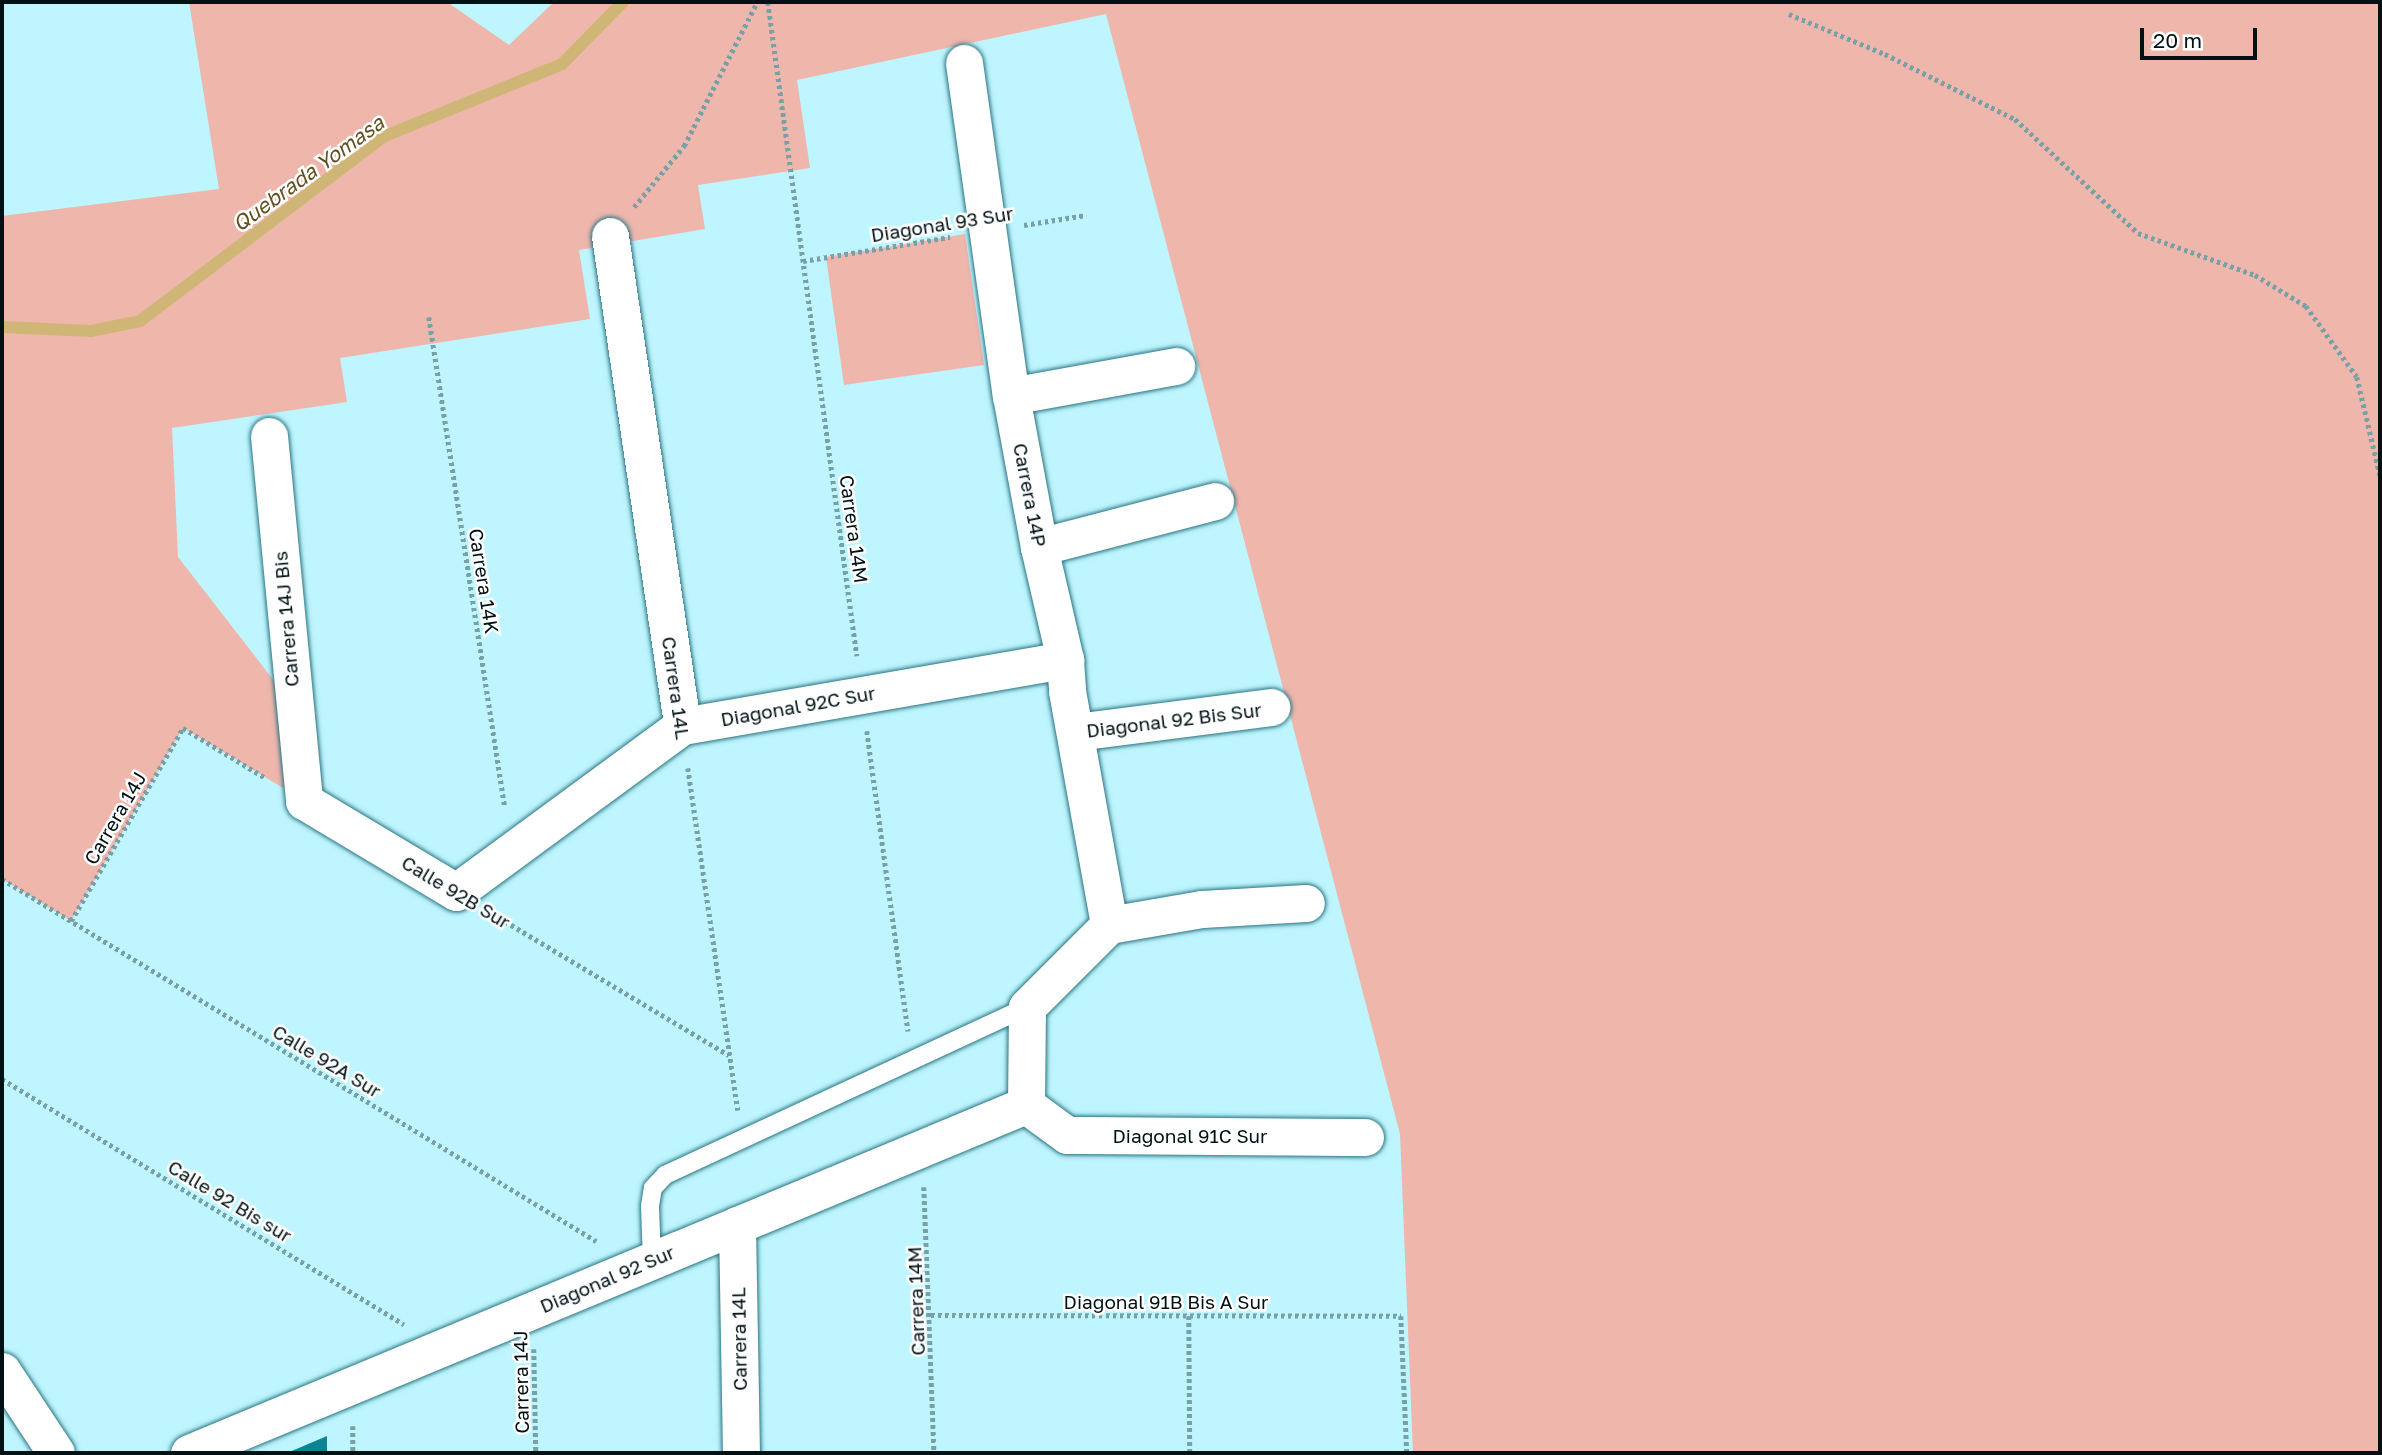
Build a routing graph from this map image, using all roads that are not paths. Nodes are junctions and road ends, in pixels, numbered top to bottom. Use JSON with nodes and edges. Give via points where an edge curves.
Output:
{"nodes":[{"id":1,"x":964,"y":63,"type":"dead end"},
{"id":2,"x":610,"y":236,"type":"road end"},
{"id":3,"x":1176,"y":366,"type":"dead end"},
{"id":4,"x":1011,"y":396,"type":"junction"},
{"id":5,"x":269,"y":436,"type":"dead end"},
{"id":6,"x":1215,"y":501,"type":"dead end"},
{"id":7,"x":1039,"y":547,"type":"junction"},
{"id":8,"x":1065,"y":660,"type":"junction"},
{"id":9,"x":1271,"y":708,"type":"dead end"},
{"id":10,"x":681,"y":726,"type":"junction"},
{"id":11,"x":1076,"y":732,"type":"junction"},
{"id":12,"x":304,"y":801,"type":"joint"},
{"id":13,"x":456,"y":892,"type":"joint"},
{"id":14,"x":1306,"y":903,"type":"dead end"},
{"id":15,"x":1109,"y":925,"type":"junction"},
{"id":16,"x":1027,"y":1007,"type":"junction"},
{"id":17,"x":1026,"y":1105,"type":"junction"},
{"id":18,"x":1365,"y":1137,"type":"dead end"},
{"id":19,"x":737,"y":1225,"type":"junction"},
{"id":20,"x":645,"y":1264,"type":"junction"},
{"id":21,"x":2,"y":1371,"type":"edge"},
{"id":22,"x":56,"y":1453,"type":"edge"},
{"id":23,"x":189,"y":1453,"type":"edge"},
{"id":24,"x":741,"y":1453,"type":"edge"}],
"edges":[{"from":1,"to":4,"type":"street","name":"Carrera 14P"},
{"from":2,"to":10,"type":"street","name":"Carrera 14L"},
{"from":3,"to":4,"type":"street"},
{"from":4,"to":7,"type":"street","name":"Carrera 14P"},
{"from":5,"to":12,"type":"street","name":"Carrera 14J Bis"},
{"from":6,"to":7,"type":"street"},
{"from":7,"to":8,"type":"street","name":"Carrera 14P"},
{"from":8,"to":10,"type":"street","name":"Diagonal 92C Sur"},
{"from":8,"to":11,"type":"street","name":"Carrera 14P"},
{"from":9,"to":11,"type":"street","name":"Diagonal 92 Bis Sur"},
{"from":10,"to":13,"type":"street","name":"Diagonal 92C Sur"},
{"from":11,"to":15,"type":"street","name":"Carrera 14P"},
{"from":12,"to":13,"type":"street","name":"Calle 92B Sur"},
{"from":14,"to":15,"type":"street","via":[[1202,909]]},
{"from":15,"to":16,"type":"street"},
{"from":16,"to":17,"type":"street"},
{"from":16,"to":20,"type":"lane","via":[[664,1175],[653,1188]]},
{"from":17,"to":18,"type":"street","name":"Diagonal 91C Sur","via":[[1067,1135]]},
{"from":17,"to":19,"type":"street","name":"Diagonal 92 Sur"},
{"from":19,"to":20,"type":"street","name":"Diagonal 92 Sur"},
{"from":19,"to":24,"type":"street","name":"Carrera 14L"},
{"from":20,"to":23,"type":"street","name":"Diagonal 92 Sur"},
{"from":21,"to":22,"type":"street"}]}
